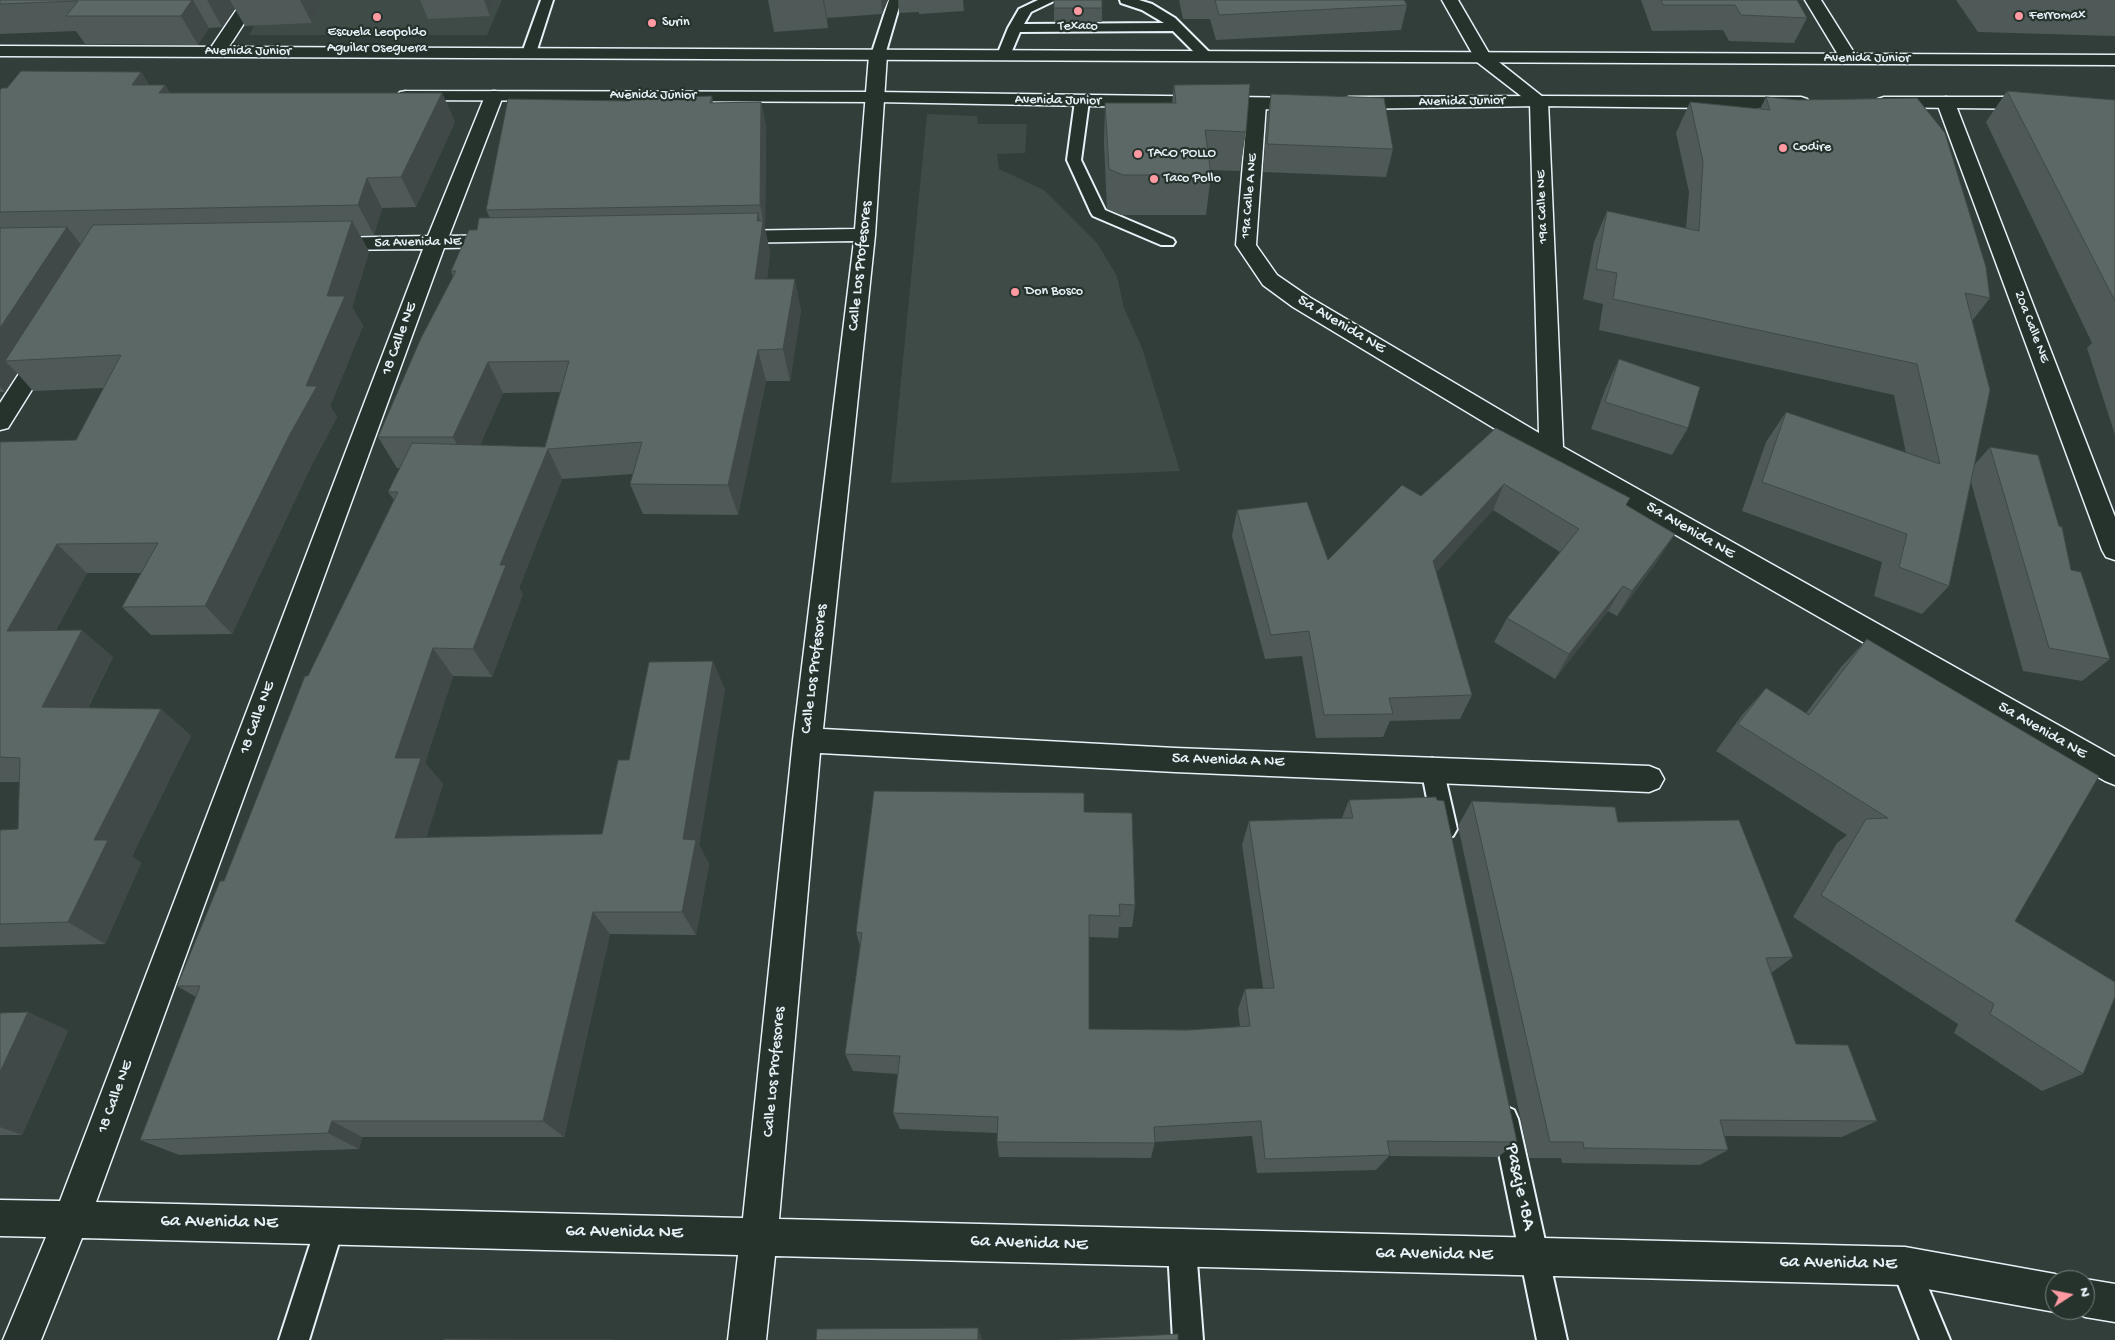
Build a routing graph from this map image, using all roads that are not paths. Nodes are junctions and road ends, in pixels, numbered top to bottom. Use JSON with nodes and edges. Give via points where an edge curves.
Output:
{"nodes":[{"id":1,"x":251,"y":0,"type":"edge"},
{"id":2,"x":547,"y":0,"type":"edge"},
{"id":3,"x":895,"y":0,"type":"edge"},
{"id":4,"x":1050,"y":0,"type":"edge"},
{"id":5,"x":1126,"y":0,"type":"edge"},
{"id":6,"x":1450,"y":0,"type":"edge"},
{"id":7,"x":1813,"y":0,"type":"edge"},
{"id":8,"x":1177,"y":27,"type":"junction"},
{"id":9,"x":1014,"y":28,"type":"junction"},
{"id":10,"x":0,"y":51,"type":"edge"},
{"id":11,"x":217,"y":52,"type":"junction"},
{"id":12,"x":529,"y":53,"type":"junction"},
{"id":13,"x":878,"y":55,"type":"junction"},
{"id":14,"x":1004,"y":55,"type":"junction"},
{"id":15,"x":1206,"y":56,"type":"junction"},
{"id":16,"x":1483,"y":58,"type":"junction"},
{"id":17,"x":1849,"y":59,"type":"junction"},
{"id":18,"x":2115,"y":60,"type":"edge"},
{"id":19,"x":384,"y":96,"type":"edge"},
{"id":20,"x":494,"y":96,"type":"junction"},
{"id":21,"x":876,"y":97,"type":"junction"},
{"id":22,"x":1539,"y":101,"type":"junction"},
{"id":23,"x":1082,"y":102,"type":"junction"},
{"id":24,"x":1817,"y":103,"type":"edge"},
{"id":25,"x":1867,"y":103,"type":"edge"},
{"id":26,"x":1946,"y":103,"type":"junction"},
{"id":27,"x":2056,"y":103,"type":"edge"},
{"id":28,"x":1257,"y":104,"type":"junction"},
{"id":29,"x":865,"y":235,"type":"junction"},
{"id":30,"x":705,"y":238,"type":"edge"},
{"id":31,"x":516,"y":241,"type":"edge"},
{"id":32,"x":436,"y":242,"type":"junction"},
{"id":33,"x":1167,"y":242,"type":"dead end"},
{"id":34,"x":307,"y":244,"type":"edge"},
{"id":35,"x":1270,"y":280,"type":"joint"},
{"id":36,"x":57,"y":331,"type":"edge"},
{"id":37,"x":0,"y":422,"type":"edge"},
{"id":38,"x":1551,"y":450,"type":"junction"},
{"id":39,"x":2115,"y":550,"type":"edge"},
{"id":40,"x":807,"y":740,"type":"junction"},
{"id":41,"x":1432,"y":768,"type":"junction"},
{"id":42,"x":2115,"y":772,"type":"edge"},
{"id":43,"x":1649,"y":779,"type":"dead end"},
{"id":44,"x":1450,"y":856,"type":"edge"},
{"id":45,"x":1499,"y":1091,"type":"edge"},
{"id":46,"x":0,"y":1218,"type":"edge"},
{"id":47,"x":71,"y":1220,"type":"junction"},
{"id":48,"x":330,"y":1226,"type":"junction"},
{"id":49,"x":759,"y":1237,"type":"junction"},
{"id":50,"x":1182,"y":1249,"type":"junction"},
{"id":51,"x":1533,"y":1257,"type":"junction"},
{"id":52,"x":1906,"y":1266,"type":"junction"},
{"id":53,"x":2045,"y":1290,"type":"edge"},
{"id":54,"x":2095,"y":1300,"type":"edge"},
{"id":55,"x":2115,"y":1303,"type":"edge"},
{"id":56,"x":22,"y":1340,"type":"edge"},
{"id":57,"x":294,"y":1340,"type":"edge"},
{"id":58,"x":747,"y":1340,"type":"edge"},
{"id":59,"x":1188,"y":1340,"type":"edge"},
{"id":60,"x":1552,"y":1340,"type":"edge"},
{"id":61,"x":1935,"y":1340,"type":"edge"}],
"edges":[{"from":1,"to":11,"type":"street"},
{"from":2,"to":12,"type":"lane"},
{"from":3,"to":13,"type":"lane","name":"Calle Los Profesores"},
{"from":4,"to":9,"type":"lane","via":[[1026,9]]},
{"from":5,"to":8,"type":"lane","via":[[1147,7]]},
{"from":6,"to":16,"type":"street"},
{"from":7,"to":17,"type":"street"},
{"from":8,"to":9,"type":"lane"},
{"from":8,"to":15,"type":"lane"},
{"from":9,"to":14,"type":"lane"},
{"from":10,"to":11,"type":"street","name":"Avenida Junior"},
{"from":11,"to":12,"type":"street","name":"Avenida Junior"},
{"from":12,"to":13,"type":"street","name":"Avenida Junior"},
{"from":13,"to":14,"type":"street","name":"Avenida Junior"},
{"from":13,"to":21,"type":"street","name":"Calle Los Profesores"},
{"from":14,"to":15,"type":"street","name":"Avenida Junior"},
{"from":15,"to":16,"type":"street","name":"Avenida Junior"},
{"from":16,"to":17,"type":"street","name":"Avenida Junior"},
{"from":16,"to":22,"type":"street"},
{"from":17,"to":18,"type":"street","name":"Avenida Junior"},
{"from":19,"to":20,"type":"street","name":"Avenida Junior"},
{"from":20,"to":21,"type":"street","name":"Avenida Junior"},
{"from":20,"to":32,"type":"street","name":"18 Calle NE"},
{"from":21,"to":23,"type":"street","name":"Avenida Junior"},
{"from":21,"to":29,"type":"street","name":"Calle Los Profesores"},
{"from":22,"to":24,"type":"street","name":"Avenida Junior"},
{"from":22,"to":28,"type":"street","name":"Avenida Junior"},
{"from":22,"to":38,"type":"street","name":"19a Calle NE"},
{"from":23,"to":28,"type":"street","name":"Avenida Junior"},
{"from":23,"to":33,"type":"lane","via":[[1074,160],[1099,213]]},
{"from":25,"to":26,"type":"street"},
{"from":26,"to":27,"type":"street"},
{"from":26,"to":39,"type":"street","name":"20a Calle NE"},
{"from":28,"to":35,"type":"street","name":"19a Calle A NE","via":[[1246,245]]},
{"from":29,"to":30,"type":"street"},
{"from":29,"to":40,"type":"street","name":"Calle Los Profesores"},
{"from":31,"to":32,"type":"street","name":"5a Avenida NE"},
{"from":32,"to":34,"type":"street","name":"5a Avenida NE"},
{"from":32,"to":47,"type":"street","name":"18 Calle NE"},
{"from":35,"to":38,"type":"street","name":"5a Avenida NE","via":[[1301,302]]},
{"from":36,"to":37,"type":"street"},
{"from":38,"to":42,"type":"street","name":"5a Avenida NE"},
{"from":40,"to":41,"type":"street","name":"5a Avenida A NE","via":[[1175,760]]},
{"from":40,"to":49,"type":"street","name":"Calle Los Profesores"},
{"from":41,"to":43,"type":"street","name":"5a Avenida A NE"},
{"from":41,"to":44,"type":"lane"},
{"from":45,"to":51,"type":"lane","name":"Pasaje 18A"},
{"from":46,"to":47,"type":"street","name":"6a Avenida NE"},
{"from":47,"to":48,"type":"street","name":"6a Avenida NE"},
{"from":47,"to":56,"type":"street","name":"18 Calle NE"},
{"from":48,"to":49,"type":"street","name":"6a Avenida NE"},
{"from":48,"to":57,"type":"lane"},
{"from":49,"to":50,"type":"street","name":"6a Avenida NE"},
{"from":49,"to":58,"type":"street","name":"Calle Los Profesores"},
{"from":50,"to":51,"type":"street","name":"6a Avenida NE"},
{"from":50,"to":59,"type":"lane"},
{"from":51,"to":52,"type":"street","name":"6a Avenida NE"},
{"from":51,"to":60,"type":"lane","name":"Pasaje 18A"},
{"from":52,"to":53,"type":"street","name":"6a Avenida NE"},
{"from":52,"to":61,"type":"lane"},
{"from":54,"to":55,"type":"street"}]}
